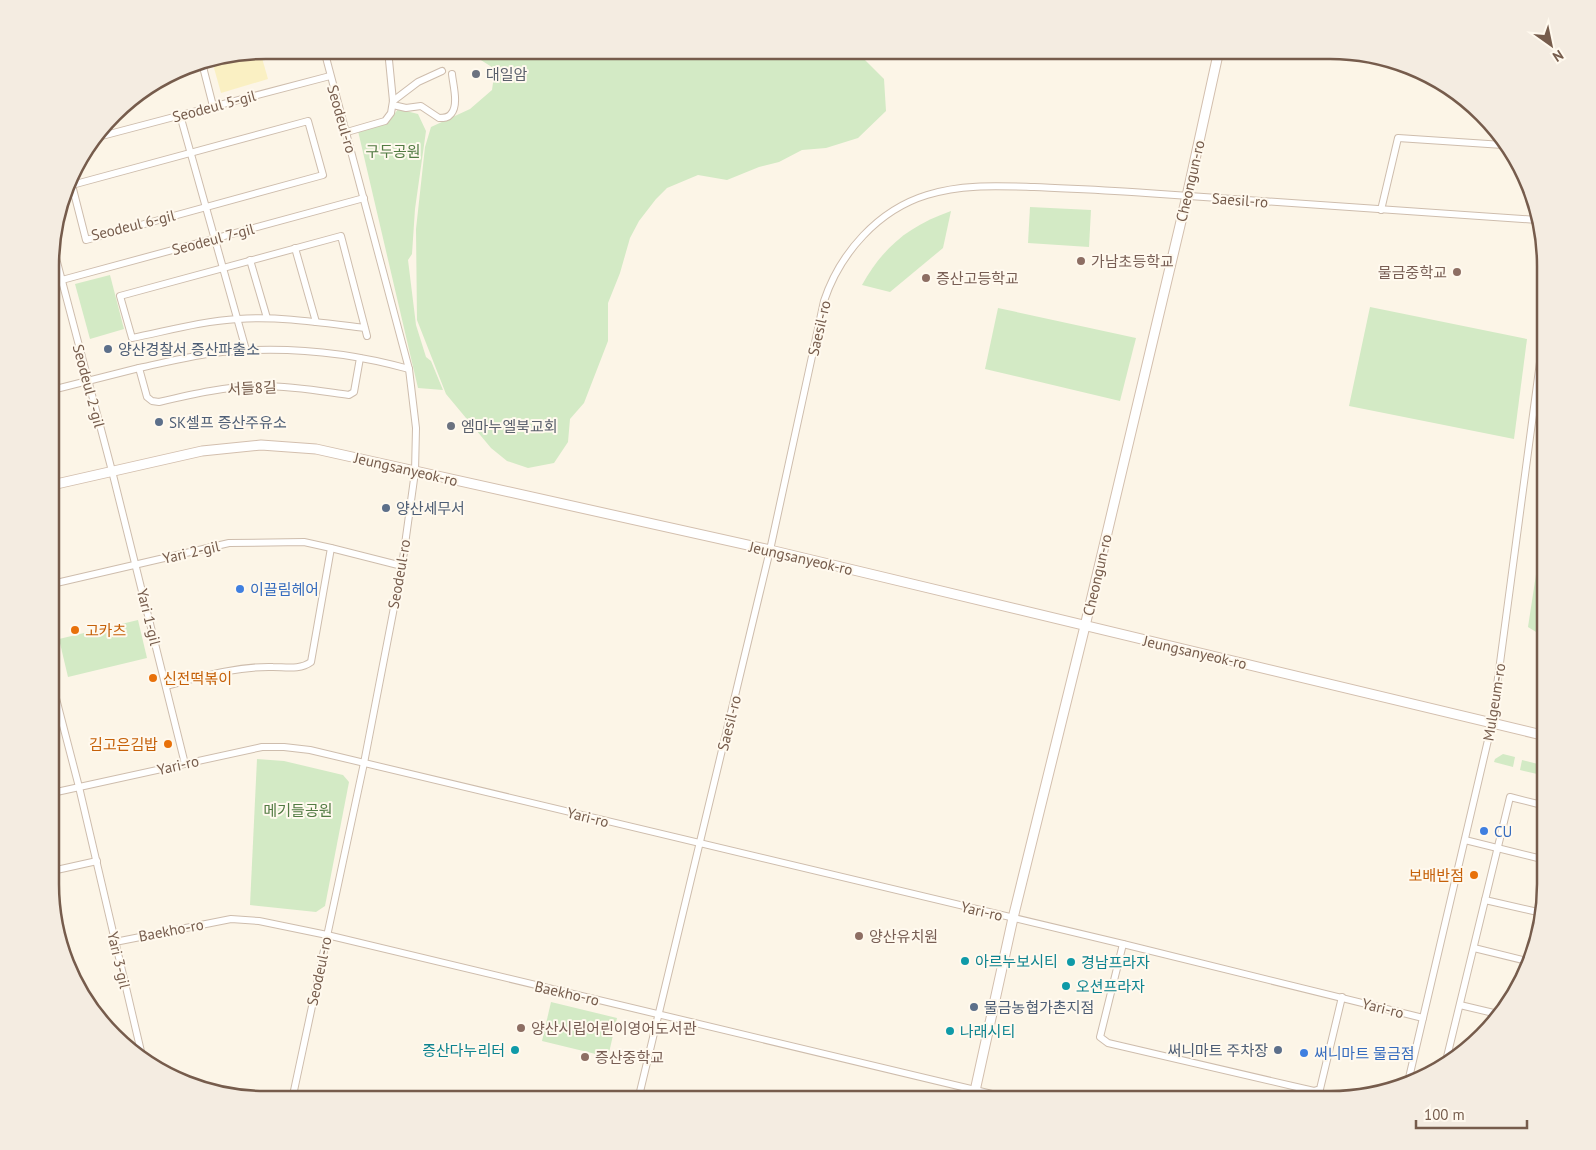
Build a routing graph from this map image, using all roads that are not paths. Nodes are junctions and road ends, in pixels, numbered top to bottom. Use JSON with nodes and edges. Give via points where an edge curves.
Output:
{"nodes":[{"id":1,"x":326,"y":59,"type":"edge"},
{"id":2,"x":389,"y":59,"type":"edge"},
{"id":3,"x":1217,"y":59,"type":"edge"},
{"id":4,"x":203,"y":69,"type":"edge"},
{"id":5,"x":442,"y":70,"type":"dead end"},
{"id":6,"x":452,"y":74,"type":"dead end"},
{"id":7,"x":330,"y":76,"type":"junction"},
{"id":8,"x":393,"y":103,"type":"junction"},
{"id":9,"x":213,"y":106,"type":"junction"},
{"id":10,"x":180,"y":115,"type":"junction"},
{"id":11,"x":347,"y":132,"type":"junction"},
{"id":12,"x":105,"y":135,"type":"edge"},
{"id":13,"x":1498,"y":145,"type":"edge"},
{"id":14,"x":191,"y":153,"type":"junction"},
{"id":15,"x":75,"y":184,"type":"edge"},
{"id":16,"x":73,"y":189,"type":"edge"},
{"id":17,"x":1187,"y":196,"type":"junction"},
{"id":18,"x":364,"y":198,"type":"junction"},
{"id":19,"x":206,"y":207,"type":"junction"},
{"id":20,"x":1381,"y":210,"type":"junction"},
{"id":21,"x":1532,"y":220,"type":"edge"},
{"id":22,"x":215,"y":238,"type":"junction"},
{"id":23,"x":295,"y":248,"type":"junction"},
{"id":24,"x":250,"y":260,"type":"junction"},
{"id":25,"x":223,"y":267,"type":"junction"},
{"id":26,"x":59,"y":269,"type":"edge"},
{"id":27,"x":62,"y":280,"type":"junction"},
{"id":28,"x":268,"y":318,"type":"junction"},
{"id":29,"x":237,"y":319,"type":"junction"},
{"id":30,"x":316,"y":322,"type":"junction"},
{"id":31,"x":365,"y":328,"type":"junction"},
{"id":32,"x":367,"y":336,"type":"dead end"},
{"id":33,"x":246,"y":350,"type":"junction"},
{"id":34,"x":360,"y":358,"type":"junction"},
{"id":35,"x":139,"y":368,"type":"junction"},
{"id":36,"x":409,"y":370,"type":"junction"},
{"id":37,"x":89,"y":381,"type":"junction"},
{"id":38,"x":1537,"y":385,"type":"edge"},
{"id":39,"x":59,"y":388,"type":"edge"},
{"id":40,"x":112,"y":471,"type":"junction"},
{"id":41,"x":415,"y":472,"type":"junction"},
{"id":42,"x":59,"y":483,"type":"edge"},
{"id":43,"x":331,"y":548,"type":"junction"},
{"id":44,"x":770,"y":550,"type":"junction"},
{"id":45,"x":136,"y":564,"type":"junction"},
{"id":46,"x":402,"y":566,"type":"junction"},
{"id":47,"x":59,"y":582,"type":"edge"},
{"id":48,"x":1085,"y":626,"type":"junction"},
{"id":49,"x":166,"y":686,"type":"junction"},
{"id":50,"x":59,"y":710,"type":"edge"},
{"id":51,"x":1492,"y":723,"type":"junction"},
{"id":52,"x":1537,"y":734,"type":"edge"},
{"id":53,"x":186,"y":764,"type":"junction"},
{"id":54,"x":364,"y":764,"type":"junction"},
{"id":55,"x":79,"y":787,"type":"junction"},
{"id":56,"x":59,"y":792,"type":"edge"},
{"id":57,"x":1537,"y":804,"type":"edge"},
{"id":58,"x":1465,"y":840,"type":"junction"},
{"id":59,"x":699,"y":844,"type":"junction"},
{"id":60,"x":1498,"y":849,"type":"junction"},
{"id":61,"x":1537,"y":858,"type":"edge"},
{"id":62,"x":97,"y":861,"type":"junction"},
{"id":63,"x":59,"y":869,"type":"edge"},
{"id":64,"x":1485,"y":900,"type":"junction"},
{"id":65,"x":1535,"y":911,"type":"edge"},
{"id":66,"x":1013,"y":918,"type":"junction"},
{"id":67,"x":327,"y":935,"type":"junction"},
{"id":68,"x":115,"y":942,"type":"junction"},
{"id":69,"x":1123,"y":944,"type":"junction"},
{"id":70,"x":1474,"y":948,"type":"junction"},
{"id":71,"x":1523,"y":960,"type":"edge"},
{"id":72,"x":1342,"y":997,"type":"junction"},
{"id":73,"x":1460,"y":1006,"type":"junction"},
{"id":74,"x":1493,"y":1013,"type":"edge"},
{"id":75,"x":659,"y":1014,"type":"junction"},
{"id":76,"x":1423,"y":1018,"type":"junction"},
{"id":77,"x":140,"y":1049,"type":"edge"},
{"id":78,"x":1450,"y":1053,"type":"edge"},
{"id":79,"x":1409,"y":1076,"type":"edge"},
{"id":80,"x":975,"y":1090,"type":"junction"},
{"id":81,"x":294,"y":1091,"type":"edge"},
{"id":82,"x":640,"y":1091,"type":"edge"},
{"id":83,"x":979,"y":1091,"type":"edge"}],
"edges":[{"from":1,"to":7,"type":"street","name":"Seodeul-ro"},
{"from":2,"to":8,"type":"street"},
{"from":3,"to":17,"type":"street","name":"Cheongun-ro"},
{"from":4,"to":9,"type":"street"},
{"from":5,"to":8,"type":"street","via":[[418,82]]},
{"from":6,"to":8,"type":"street","via":[[455,101],[448,117],[440,118],[421,106],[406,108]]},
{"from":7,"to":9,"type":"street","name":"Seodeul 5-gil"},
{"from":7,"to":11,"type":"street","name":"Seodeul-ro"},
{"from":8,"to":11,"type":"street","via":[[391,113],[384,121]]},
{"from":9,"to":10,"type":"street","name":"Seodeul 5-gil"},
{"from":10,"to":12,"type":"street","name":"Seodeul 5-gil"},
{"from":10,"to":14,"type":"street"},
{"from":11,"to":18,"type":"street","name":"Seodeul-ro"},
{"from":13,"to":20,"type":"street","via":[[1398,138]]},
{"from":14,"to":15,"type":"street","name":"Seodeul 6-gil"},
{"from":14,"to":19,"type":"street"},
{"from":14,"to":19,"type":"street","name":"Seodeul 6-gil","via":[[308,121],[323,175]]},
{"from":16,"to":19,"type":"street","name":"Seodeul 6-gil","via":[[86,240]]},
{"from":17,"to":20,"type":"street","name":"Saesil-ro"},
{"from":17,"to":44,"type":"street","name":"Saesil-ro","via":[[1080,189],[963,187],[927,195],[895,209],[868,230],[846,257],[827,293]]},
{"from":17,"to":48,"type":"street","name":"Cheongun-ro"},
{"from":18,"to":22,"type":"street","name":"Seodeul 7-gil"},
{"from":18,"to":36,"type":"street","name":"Seodeul-ro"},
{"from":19,"to":22,"type":"street"},
{"from":20,"to":21,"type":"street","name":"Saesil-ro"},
{"from":22,"to":25,"type":"street"},
{"from":22,"to":27,"type":"street","name":"Seodeul 7-gil"},
{"from":23,"to":24,"type":"street"},
{"from":23,"to":30,"type":"street"},
{"from":23,"to":31,"type":"street","via":[[340,236]]},
{"from":24,"to":25,"type":"street"},
{"from":24,"to":28,"type":"street"},
{"from":25,"to":29,"type":"street"},
{"from":25,"to":29,"type":"street","via":[[120,296],[132,338]]},
{"from":26,"to":27,"type":"street","name":"Seodeul 2-gil"},
{"from":27,"to":37,"type":"street","name":"Seodeul 2-gil"},
{"from":28,"to":29,"type":"street"},
{"from":28,"to":30,"type":"street"},
{"from":29,"to":33,"type":"street"},
{"from":30,"to":31,"type":"street"},
{"from":31,"to":32,"type":"street"},
{"from":33,"to":34,"type":"street","via":[[324,352]]},
{"from":33,"to":35,"type":"street","via":[[191,356]]},
{"from":34,"to":35,"type":"street","name":"서들8길","via":[[354,392],[348,395],[262,386],[225,389],[159,402],[147,397]]},
{"from":34,"to":36,"type":"street"},
{"from":35,"to":37,"type":"street"},
{"from":36,"to":41,"type":"street","name":"Seodeul-ro","via":[[416,428]]},
{"from":37,"to":39,"type":"street"},
{"from":37,"to":40,"type":"street","name":"Seodeul 2-gil"},
{"from":38,"to":51,"type":"street","name":"Mulgeum-ro"},
{"from":40,"to":41,"type":"street","name":"Jeungsanyeok-ro","via":[[202,451],[261,445],[316,449]]},
{"from":40,"to":42,"type":"street","name":"Jeungsanyeok-ro"},
{"from":40,"to":45,"type":"street","name":"Yari 1-gil"},
{"from":41,"to":44,"type":"street","name":"Jeungsanyeok-ro"},
{"from":41,"to":46,"type":"street","name":"Seodeul-ro"},
{"from":43,"to":45,"type":"street","name":"Yari 2-gil","via":[[304,542],[229,543]]},
{"from":43,"to":46,"type":"street","name":"Yari 2-gil"},
{"from":43,"to":49,"type":"street","via":[[310,662],[303,668],[263,666],[240,669]]},
{"from":44,"to":48,"type":"street","name":"Jeungsanyeok-ro"},
{"from":44,"to":59,"type":"street","name":"Saesil-ro"},
{"from":45,"to":47,"type":"street","name":"Yari 2-gil"},
{"from":45,"to":49,"type":"street","name":"Yari 1-gil"},
{"from":46,"to":54,"type":"street","name":"Seodeul-ro"},
{"from":48,"to":51,"type":"street","name":"Jeungsanyeok-ro"},
{"from":48,"to":66,"type":"street","name":"Cheongun-ro"},
{"from":49,"to":53,"type":"street","name":"Yari 1-gil"},
{"from":50,"to":55,"type":"street"},
{"from":51,"to":52,"type":"street","name":"Jeungsanyeok-ro"},
{"from":51,"to":58,"type":"street","name":"Mulgeum-ro"},
{"from":53,"to":54,"type":"street","name":"Yari-ro","via":[[262,747],[284,747]]},
{"from":53,"to":55,"type":"street","name":"Yari-ro"},
{"from":54,"to":59,"type":"street","name":"Yari-ro"},
{"from":54,"to":67,"type":"street","name":"Seodeul-ro"},
{"from":55,"to":56,"type":"street","name":"Yari-ro"},
{"from":55,"to":62,"type":"street","name":"Yari 3-gil"},
{"from":57,"to":60,"type":"street","via":[[1510,797]]},
{"from":58,"to":60,"type":"street"},
{"from":58,"to":76,"type":"street","name":"Mulgeum-ro"},
{"from":59,"to":66,"type":"street","name":"Yari-ro"},
{"from":59,"to":75,"type":"street","name":"Saesil-ro"},
{"from":60,"to":61,"type":"street"},
{"from":60,"to":64,"type":"street"},
{"from":62,"to":63,"type":"street"},
{"from":62,"to":68,"type":"street","name":"Yari 3-gil"},
{"from":64,"to":65,"type":"street"},
{"from":64,"to":70,"type":"street"},
{"from":66,"to":69,"type":"street","name":"Yari-ro"},
{"from":66,"to":80,"type":"street","name":"Cheongun-ro"},
{"from":67,"to":68,"type":"street","name":"Baekho-ro","via":[[259,921],[231,920]]},
{"from":67,"to":75,"type":"street","name":"Baekho-ro"},
{"from":67,"to":81,"type":"street","name":"Seodeul-ro"},
{"from":68,"to":77,"type":"street","name":"Yari 3-gil"},
{"from":69,"to":72,"type":"street","name":"Yari-ro"},
{"from":69,"to":72,"type":"street","name":"Yari-ro","via":[[1100,1037],[1116,1045],[1314,1091],[1320,1089]]},
{"from":70,"to":71,"type":"street"},
{"from":70,"to":73,"type":"street"},
{"from":72,"to":76,"type":"street","name":"Yari-ro"},
{"from":73,"to":74,"type":"street"},
{"from":73,"to":78,"type":"street"},
{"from":75,"to":80,"type":"street","name":"Baekho-ro"},
{"from":75,"to":82,"type":"street","name":"Saesil-ro"},
{"from":76,"to":79,"type":"street","name":"Mulgeum-ro"},
{"from":80,"to":83,"type":"street","name":"Baekho-ro"}]}
